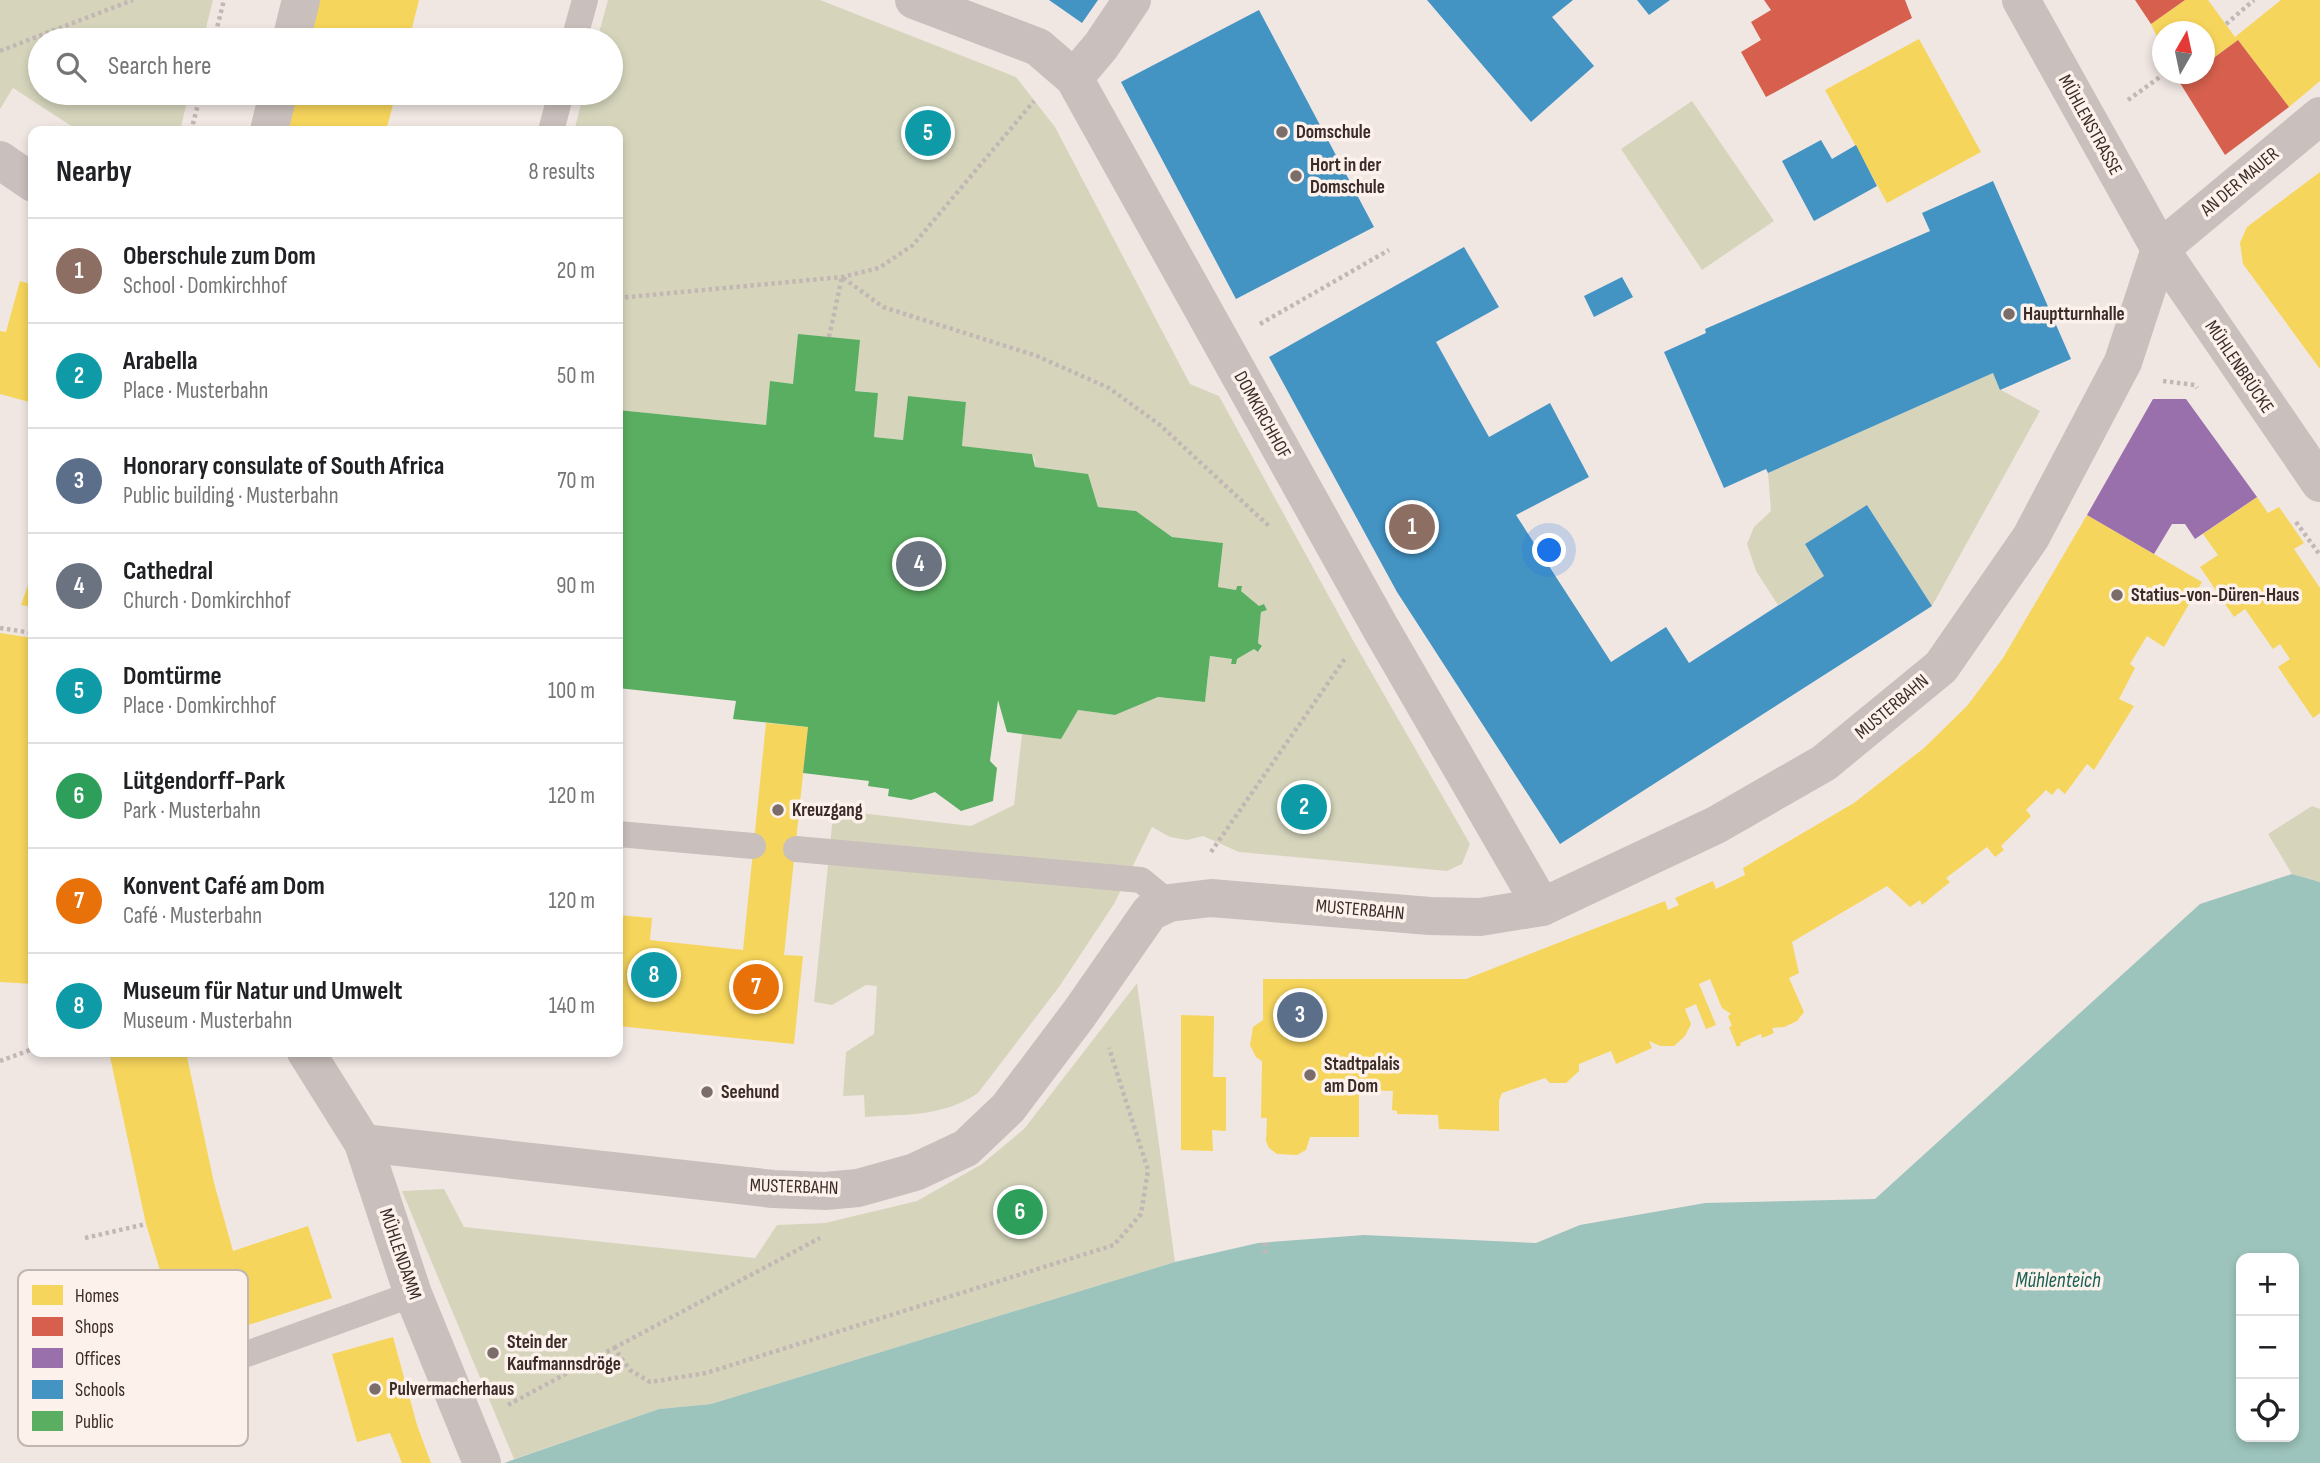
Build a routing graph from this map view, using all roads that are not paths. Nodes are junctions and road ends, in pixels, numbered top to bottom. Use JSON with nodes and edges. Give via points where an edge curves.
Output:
{"nodes":[{"id":1,"x":301,"y":0,"type":"edge"},
{"id":2,"x":585,"y":0,"type":"edge"},
{"id":3,"x":914,"y":0,"type":"edge"},
{"id":4,"x":1132,"y":0,"type":"edge"},
{"id":5,"x":2021,"y":0,"type":"edge"},
{"id":6,"x":294,"y":28,"type":"edge"},
{"id":7,"x":578,"y":28,"type":"edge"},
{"id":8,"x":1074,"y":78,"type":"junction"},
{"id":9,"x":275,"y":105,"type":"edge"},
{"id":10,"x":558,"y":105,"type":"edge"},
{"id":11,"x":2320,"y":116,"type":"edge"},
{"id":12,"x":269,"y":126,"type":"edge"},
{"id":13,"x":552,"y":126,"type":"edge"},
{"id":14,"x":0,"y":160,"type":"edge"},
{"id":15,"x":28,"y":180,"type":"edge"},
{"id":16,"x":2160,"y":249,"type":"junction"},
{"id":17,"x":2320,"y":483,"type":"edge"},
{"id":18,"x":623,"y":834,"type":"edge"},
{"id":19,"x":753,"y":846,"type":"dead end"},
{"id":20,"x":796,"y":849,"type":"dead end"},
{"id":21,"x":1169,"y":903,"type":"junction"},
{"id":22,"x":1542,"y":907,"type":"junction"},
{"id":23,"x":309,"y":1057,"type":"edge"},
{"id":24,"x":363,"y":1143,"type":"junction"},
{"id":25,"x":413,"y":1294,"type":"junction"},
{"id":26,"x":248,"y":1353,"type":"edge"},
{"id":27,"x":482,"y":1463,"type":"edge"}],
"edges":[{"from":1,"to":6,"type":"street"},
{"from":2,"to":7,"type":"lane"},
{"from":3,"to":8,"type":"street","name":"DOMKIRCHHOF","via":[[1038,47]]},
{"from":4,"to":8,"type":"street"},
{"from":5,"to":16,"type":"street","name":"MÜHLENSTRASSE"},
{"from":8,"to":22,"type":"street","name":"DOMKIRCHHOF"},
{"from":9,"to":12,"type":"street"},
{"from":10,"to":13,"type":"lane"},
{"from":11,"to":16,"type":"street","name":"AN DER MAUER"},
{"from":14,"to":15,"type":"street"},
{"from":16,"to":17,"type":"street","name":"MÜHLENBRÜCKE"},
{"from":16,"to":22,"type":"street","name":"MUSTERBAHN","via":[[2123,362],[2031,537],[1941,667],[1824,764],[1716,825]]},
{"from":18,"to":19,"type":"lane"},
{"from":20,"to":21,"type":"lane","via":[[1141,880]]},
{"from":21,"to":22,"type":"street","name":"MUSTERBAHN","via":[[1211,898],[1480,917]]},
{"from":21,"to":24,"type":"street","name":"MUSTERBAHN","via":[[1150,912],[1008,1108],[966,1148],[915,1171],[859,1188],[773,1189]]},
{"from":23,"to":24,"type":"street","name":"MÜHLENDAMM"},
{"from":24,"to":25,"type":"street","name":"MÜHLENDAMM"},
{"from":25,"to":26,"type":"lane"},
{"from":25,"to":27,"type":"street","name":"MÜHLENDAMM"}]}
